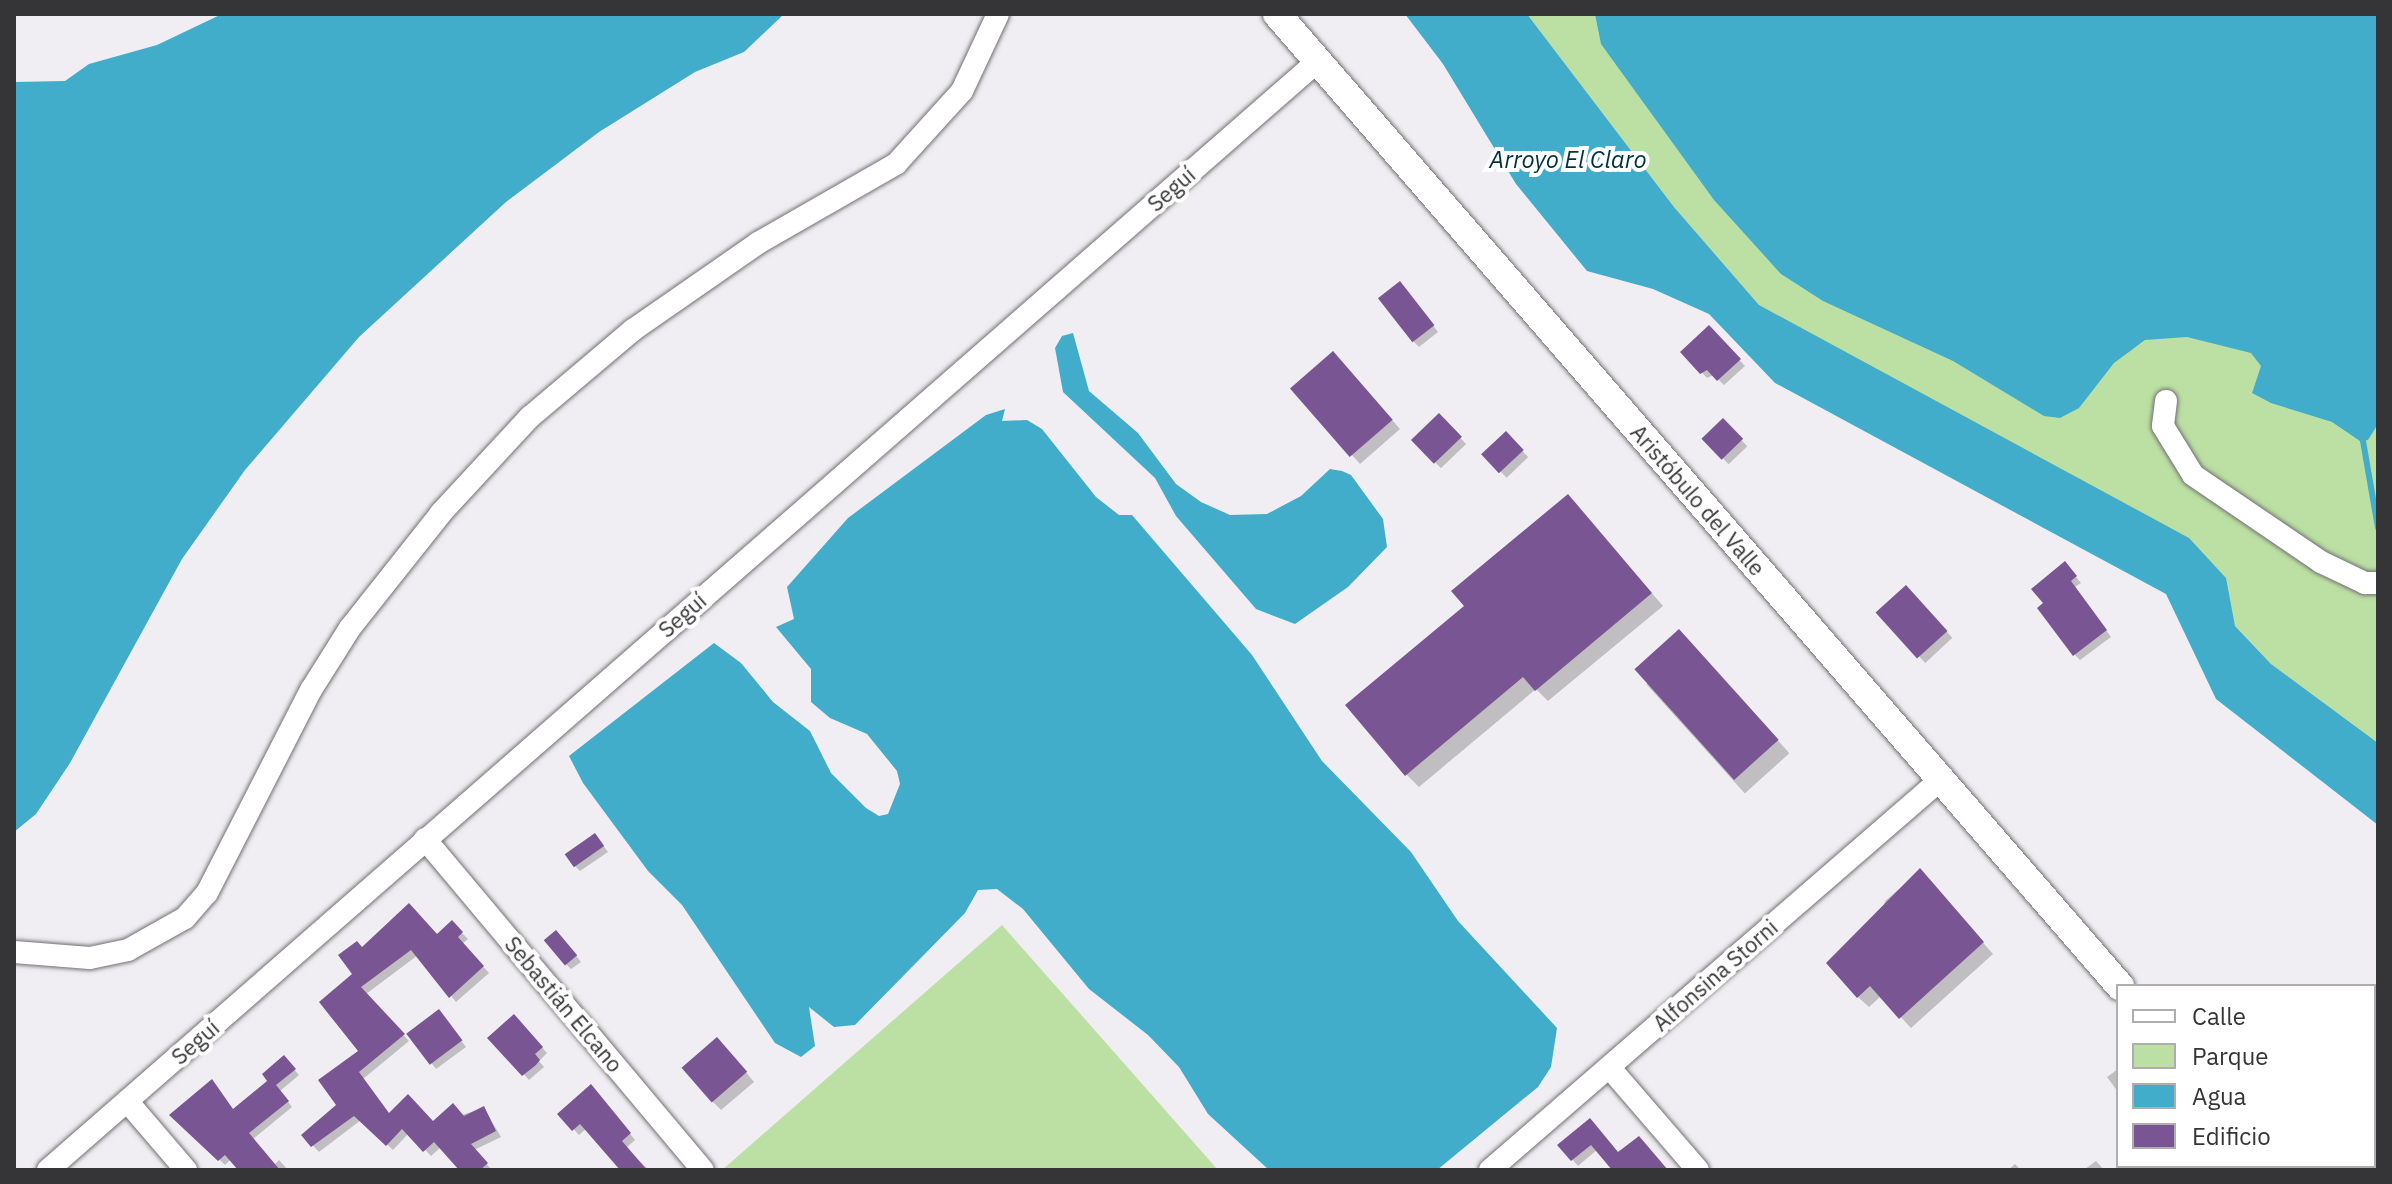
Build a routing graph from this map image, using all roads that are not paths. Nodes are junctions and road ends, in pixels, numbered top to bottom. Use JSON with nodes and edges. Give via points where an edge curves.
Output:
{"nodes":[{"id":1,"x":998,"y":14,"type":"edge"},
{"id":2,"x":1277,"y":14,"type":"edge"},
{"id":3,"x":1318,"y":61,"type":"junction"},
{"id":4,"x":2166,"y":401,"type":"dead end"},
{"id":5,"x":2376,"y":583,"type":"edge"},
{"id":6,"x":1940,"y":780,"type":"junction"},
{"id":7,"x":425,"y":839,"type":"junction"},
{"id":8,"x":14,"y":952,"type":"edge"},
{"id":9,"x":2118,"y":984,"type":"edge"},
{"id":10,"x":1609,"y":1067,"type":"junction"},
{"id":11,"x":127,"y":1101,"type":"junction"},
{"id":12,"x":48,"y":1170,"type":"edge"},
{"id":13,"x":186,"y":1170,"type":"edge"},
{"id":14,"x":703,"y":1170,"type":"edge"},
{"id":15,"x":1490,"y":1170,"type":"edge"},
{"id":16,"x":1698,"y":1170,"type":"edge"}],
"edges":[{"from":1,"to":8,"type":"street","via":[[962,91],[896,164],[758,243],[633,330],[530,417],[441,513],[350,628],[311,690],[207,893],[185,918],[128,950],[90,958]]},
{"from":2,"to":3,"type":"street","name":"Aristóbulo del Valle"},
{"from":3,"to":6,"type":"street","name":"Aristóbulo del Valle"},
{"from":3,"to":7,"type":"street","name":"Seguí"},
{"from":4,"to":5,"type":"street","via":[[2163,426],[2193,475],[2321,562]]},
{"from":6,"to":9,"type":"street","name":"Aristóbulo del Valle"},
{"from":6,"to":10,"type":"street","name":"Alfonsina Storni"},
{"from":7,"to":11,"type":"street","name":"Seguí"},
{"from":7,"to":14,"type":"street","name":"Sebastián Elcano"},
{"from":10,"to":15,"type":"street","name":"Alfonsina Storni"},
{"from":10,"to":16,"type":"street"},
{"from":11,"to":12,"type":"street","name":"Seguí"},
{"from":11,"to":13,"type":"street"}]}
